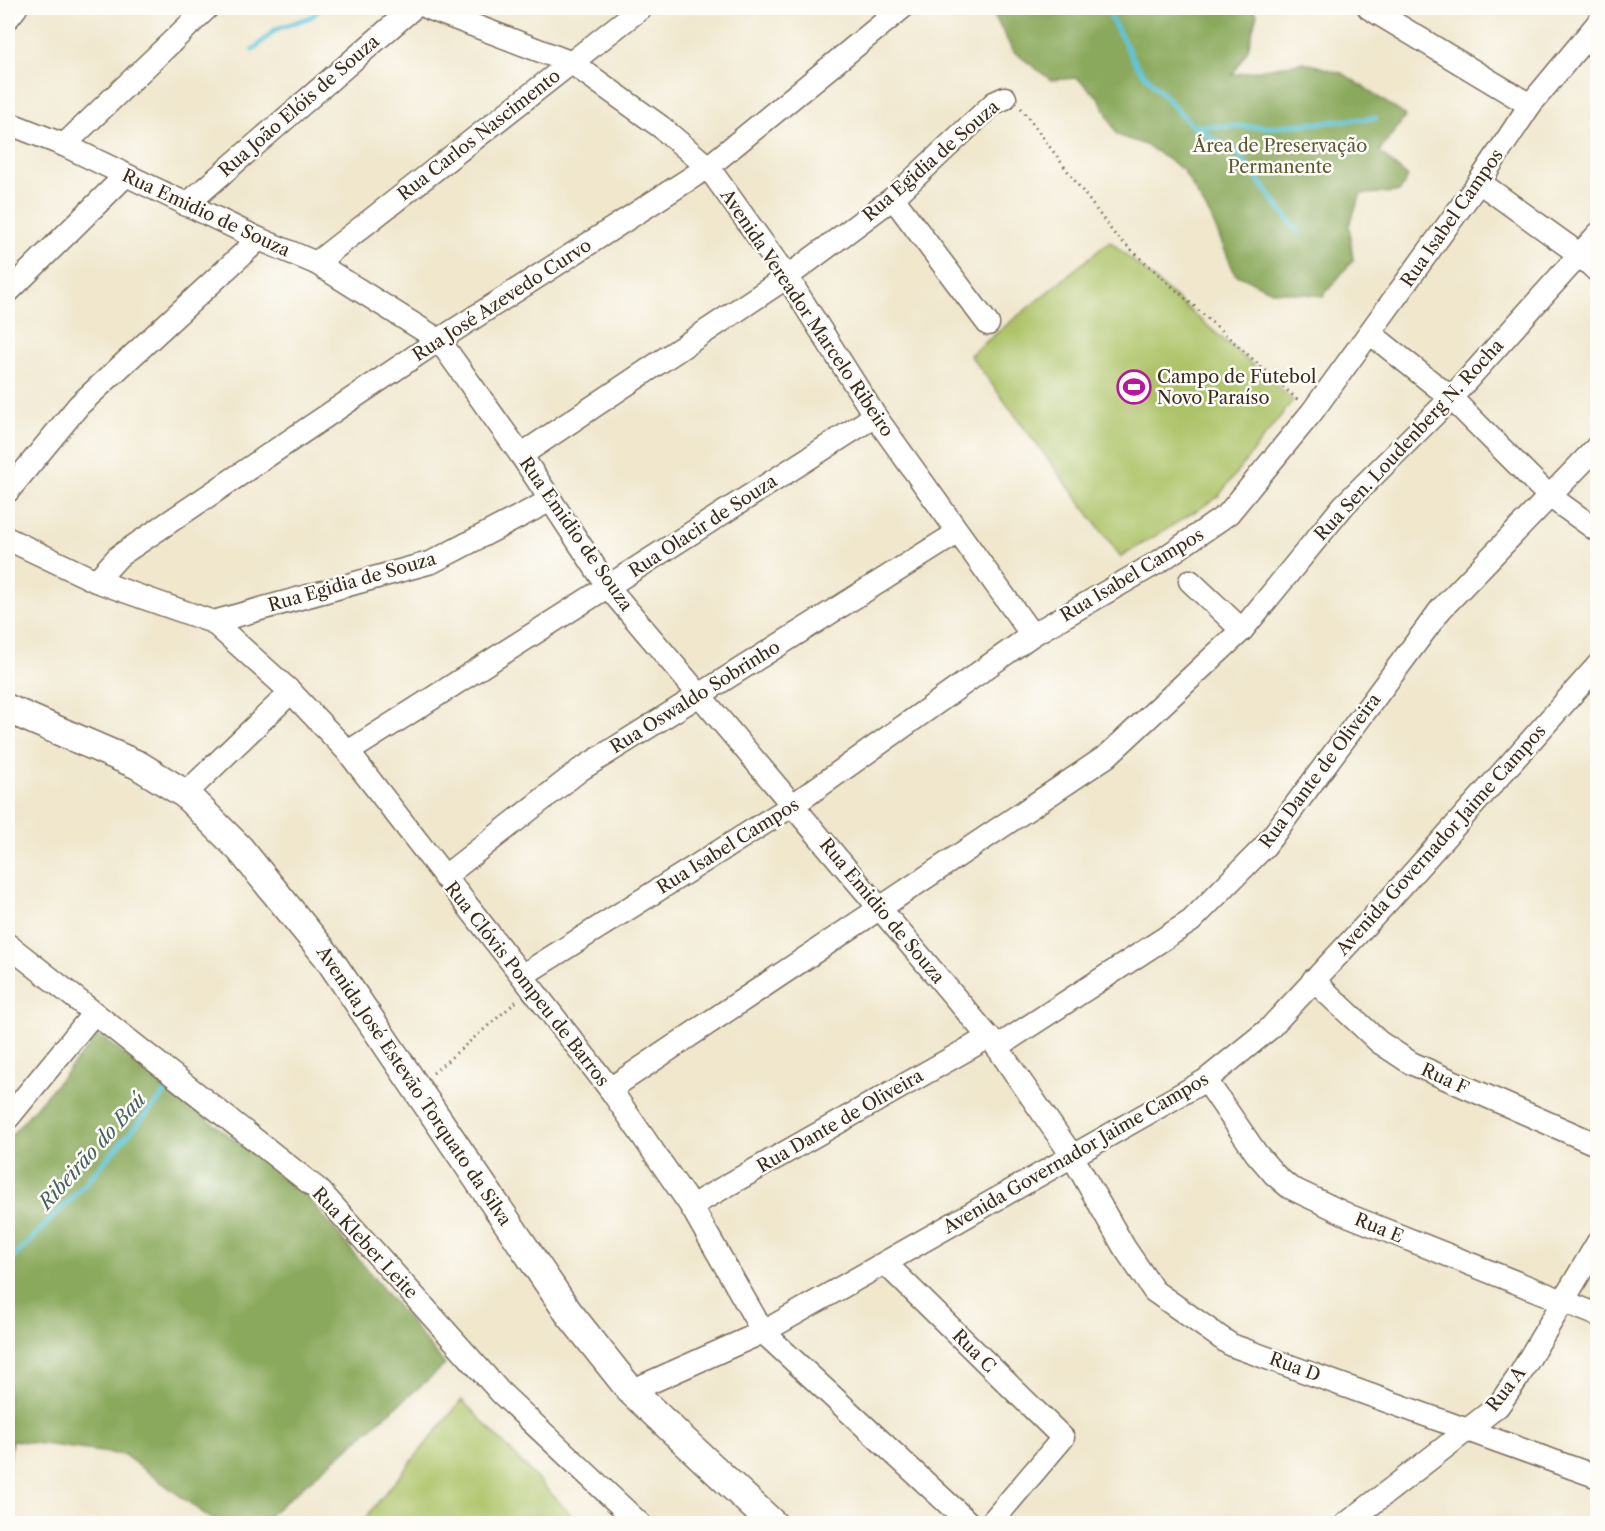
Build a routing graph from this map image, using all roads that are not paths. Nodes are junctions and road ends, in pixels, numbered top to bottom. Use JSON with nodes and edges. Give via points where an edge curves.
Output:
{"nodes":[{"id":1,"x":16,"y":8,"type":"edge"},
{"id":2,"x":207,"y":8,"type":"edge"},
{"id":3,"x":412,"y":8,"type":"edge"},
{"id":4,"x":641,"y":8,"type":"edge"},
{"id":5,"x":902,"y":8,"type":"edge"},
{"id":6,"x":1369,"y":8,"type":"edge"},
{"id":7,"x":438,"y":9,"type":"edge"},
{"id":8,"x":8,"y":18,"type":"edge"},
{"id":9,"x":1598,"y":23,"type":"edge"},
{"id":10,"x":572,"y":63,"type":"junction"},
{"id":11,"x":1005,"y":98,"type":"road end"},
{"id":12,"x":1530,"y":105,"type":"junction"},
{"id":13,"x":8,"y":123,"type":"edge"},
{"id":14,"x":64,"y":145,"type":"junction"},
{"id":15,"x":708,"y":167,"type":"junction"},
{"id":16,"x":125,"y":176,"type":"junction"},
{"id":17,"x":1479,"y":182,"type":"junction"},
{"id":18,"x":893,"y":198,"type":"junction"},
{"id":19,"x":186,"y":205,"type":"junction"},
{"id":20,"x":1598,"y":234,"type":"edge"},
{"id":21,"x":259,"y":239,"type":"junction"},
{"id":22,"x":1579,"y":254,"type":"junction"},
{"id":23,"x":316,"y":263,"type":"junction"},
{"id":24,"x":1598,"y":272,"type":"edge"},
{"id":25,"x":787,"y":277,"type":"junction"},
{"id":26,"x":8,"y":292,"type":"edge"},
{"id":27,"x":988,"y":324,"type":"dead end"},
{"id":28,"x":1370,"y":333,"type":"junction"},
{"id":29,"x":440,"y":340,"type":"junction"},
{"id":30,"x":1451,"y":398,"type":"junction"},
{"id":31,"x":875,"y":416,"type":"junction"},
{"id":32,"x":1598,"y":446,"type":"edge"},
{"id":33,"x":521,"y":454,"type":"junction"},
{"id":34,"x":8,"y":491,"type":"edge"},
{"id":35,"x":1548,"y":495,"type":"junction"},
{"id":36,"x":551,"y":500,"type":"junction"},
{"id":37,"x":1598,"y":531,"type":"edge"},
{"id":38,"x":957,"y":533,"type":"junction"},
{"id":39,"x":8,"y":539,"type":"edge"},
{"id":40,"x":96,"y":581,"type":"junction"},
{"id":41,"x":1190,"y":581,"type":"dead end"},
{"id":42,"x":608,"y":587,"type":"junction"},
{"id":43,"x":213,"y":622,"type":"junction"},
{"id":44,"x":1242,"y":630,"type":"junction"},
{"id":45,"x":1032,"y":635,"type":"junction"},
{"id":46,"x":1598,"y":665,"type":"edge"},
{"id":47,"x":291,"y":692,"type":"junction"},
{"id":48,"x":698,"y":695,"type":"junction"},
{"id":49,"x":8,"y":709,"type":"edge"},
{"id":50,"x":348,"y":752,"type":"junction"},
{"id":51,"x":185,"y":794,"type":"junction"},
{"id":52,"x":793,"y":805,"type":"junction"},
{"id":53,"x":444,"y":877,"type":"junction"},
{"id":54,"x":881,"y":909,"type":"junction"},
{"id":55,"x":8,"y":945,"type":"edge"},
{"id":56,"x":1314,"y":980,"type":"junction"},
{"id":57,"x":528,"y":982,"type":"junction"},
{"id":58,"x":94,"y":1013,"type":"junction"},
{"id":59,"x":993,"y":1042,"type":"junction"},
{"id":60,"x":1206,"y":1080,"type":"junction"},
{"id":61,"x":610,"y":1089,"type":"junction"},
{"id":62,"x":8,"y":1118,"type":"edge"},
{"id":63,"x":1598,"y":1145,"type":"edge"},
{"id":64,"x":1071,"y":1155,"type":"junction"},
{"id":65,"x":691,"y":1206,"type":"junction"},
{"id":66,"x":1598,"y":1242,"type":"edge"},
{"id":67,"x":886,"y":1264,"type":"junction"},
{"id":68,"x":1561,"y":1301,"type":"junction"},
{"id":69,"x":1598,"y":1315,"type":"edge"},
{"id":70,"x":763,"y":1332,"type":"junction"},
{"id":71,"x":631,"y":1392,"type":"junction"},
{"id":72,"x":1469,"y":1430,"type":"junction"},
{"id":73,"x":1598,"y":1477,"type":"edge"},
{"id":74,"x":1357,"y":1521,"type":"edge"},
{"id":75,"x":640,"y":1524,"type":"edge"},
{"id":76,"x":773,"y":1524,"type":"edge"},
{"id":77,"x":970,"y":1524,"type":"edge"},
{"id":78,"x":990,"y":1524,"type":"edge"}],
"edges":[{"from":1,"to":8,"type":"street"},
{"from":2,"to":14,"type":"street"},
{"from":3,"to":19,"type":"street","name":"Rua João Elóis de Souza"},
{"from":4,"to":10,"type":"street","name":"Rua Carlos Nascimento"},
{"from":5,"to":15,"type":"street","name":"Rua José Azevedo Curvo"},
{"from":6,"to":12,"type":"street"},
{"from":7,"to":10,"type":"street","name":"Avenida Vereador Marcelo Ribeiro"},
{"from":9,"to":12,"type":"street","name":"Rua Isabel Campos"},
{"from":10,"to":15,"type":"street","name":"Avenida Vereador Marcelo Ribeiro"},
{"from":10,"to":23,"type":"street","name":"Rua Carlos Nascimento"},
{"from":11,"to":18,"type":"street","name":"Rua Egidia de Souza","via":[[994,103]]},
{"from":12,"to":17,"type":"street","name":"Rua Isabel Campos"},
{"from":13,"to":14,"type":"street","name":"Rua Emidio de Souza"},
{"from":14,"to":16,"type":"street","name":"Rua Emidio de Souza"},
{"from":15,"to":25,"type":"street","name":"Avenida Vereador Marcelo Ribeiro"},
{"from":15,"to":29,"type":"street","name":"Rua José Azevedo Curvo"},
{"from":16,"to":19,"type":"street","name":"Rua Emidio de Souza"},
{"from":16,"to":26,"type":"street"},
{"from":17,"to":22,"type":"street"},
{"from":17,"to":28,"type":"street","name":"Rua Isabel Campos"},
{"from":18,"to":25,"type":"street","name":"Rua Egidia de Souza"},
{"from":18,"to":27,"type":"street"},
{"from":19,"to":21,"type":"street","name":"Rua Emidio de Souza"},
{"from":20,"to":22,"type":"street","name":"Rua Sen. Loudenberg N. Rocha"},
{"from":21,"to":23,"type":"street","name":"Rua Emidio de Souza"},
{"from":21,"to":34,"type":"street","via":[[79,405]]},
{"from":22,"to":24,"type":"street"},
{"from":22,"to":30,"type":"street","name":"Rua Sen. Loudenberg N. Rocha"},
{"from":23,"to":29,"type":"street","name":"Rua Emidio de Souza"},
{"from":25,"to":31,"type":"street","name":"Avenida Vereador Marcelo Ribeiro"},
{"from":25,"to":33,"type":"street","name":"Rua Egidia de Souza"},
{"from":28,"to":30,"type":"street"},
{"from":28,"to":45,"type":"street","name":"Rua Isabel Campos","via":[[1228,514],[1160,561]]},
{"from":29,"to":33,"type":"street","name":"Rua Emidio de Souza"},
{"from":29,"to":40,"type":"street","name":"Rua José Azevedo Curvo","via":[[119,556]]},
{"from":30,"to":35,"type":"street"},
{"from":30,"to":44,"type":"street","name":"Rua Sen. Loudenberg N. Rocha","via":[[1344,505]]},
{"from":31,"to":38,"type":"street","name":"Avenida Vereador Marcelo Ribeiro"},
{"from":31,"to":42,"type":"street","name":"Rua Olacir de Souza"},
{"from":32,"to":35,"type":"street","name":"Rua Dante de Oliveira"},
{"from":33,"to":36,"type":"street","name":"Rua Emidio de Souza"},
{"from":35,"to":37,"type":"street"},
{"from":35,"to":59,"type":"street","name":"Rua Dante de Oliveira","via":[[1441,609],[1265,846],[1191,921]]},
{"from":36,"to":42,"type":"street","name":"Rua Emidio de Souza"},
{"from":36,"to":43,"type":"street","name":"Rua Egidia de Souza","via":[[432,562]]},
{"from":38,"to":45,"type":"street","name":"Avenida Vereador Marcelo Ribeiro"},
{"from":38,"to":48,"type":"street","name":"Rua Oswaldo Sobrinho"},
{"from":39,"to":40,"type":"street","name":"Rua Clóvis Pompeu de Barros"},
{"from":40,"to":43,"type":"street","name":"Rua Clóvis Pompeu de Barros"},
{"from":41,"to":44,"type":"street"},
{"from":42,"to":48,"type":"street","name":"Rua Emidio de Souza"},
{"from":42,"to":50,"type":"street","name":"Rua Olacir de Souza"},
{"from":43,"to":47,"type":"street","name":"Rua Clóvis Pompeu de Barros"},
{"from":44,"to":54,"type":"street","name":"Rua Sen. Loudenberg N. Rocha","via":[[1107,756]]},
{"from":45,"to":52,"type":"street","name":"Rua Isabel Campos"},
{"from":46,"to":56,"type":"street","name":"Avenida Governador Jaime Campos"},
{"from":47,"to":50,"type":"street","name":"Rua Clóvis Pompeu de Barros"},
{"from":47,"to":51,"type":"street"},
{"from":48,"to":52,"type":"street","name":"Rua Emidio de Souza"},
{"from":48,"to":53,"type":"street","name":"Rua Oswaldo Sobrinho","via":[[580,770]]},
{"from":49,"to":51,"type":"main road","name":"Avenida José Estevão Torquato da Silva","via":[[138,765]]},
{"from":50,"to":53,"type":"street","name":"Rua Clóvis Pompeu de Barros"},
{"from":51,"to":71,"type":"main road","name":"Avenida José Estevão Torquato da Silva","via":[[240,849],[327,956],[568,1312]]},
{"from":52,"to":54,"type":"street","name":"Rua Emidio de Souza"},
{"from":52,"to":57,"type":"street","name":"Rua Isabel Campos"},
{"from":53,"to":57,"type":"street","name":"Rua Clóvis Pompeu de Barros"},
{"from":54,"to":59,"type":"street","name":"Rua Emidio de Souza"},
{"from":54,"to":61,"type":"street","name":"Rua Sen. Loudenberg N. Rocha"},
{"from":55,"to":58,"type":"street","name":"Rua Kleber Leite"},
{"from":56,"to":60,"type":"street","name":"Avenida Governador Jaime Campos","via":[[1269,1029]]},
{"from":56,"to":63,"type":"street","name":"Rua F","via":[[1379,1041],[1411,1063]]},
{"from":57,"to":61,"type":"street","name":"Rua Clóvis Pompeu de Barros"},
{"from":58,"to":62,"type":"street"},
{"from":58,"to":75,"type":"street","name":"Rua Kleber Leite","via":[[320,1191],[501,1393]]},
{"from":59,"to":64,"type":"street","name":"Rua Emidio de Souza"},
{"from":59,"to":65,"type":"street","name":"Rua Dante de Oliveira"},
{"from":60,"to":64,"type":"street","name":"Avenida Governador Jaime Campos"},
{"from":60,"to":68,"type":"street","name":"Rua E","via":[[1256,1153],[1289,1187],[1350,1216]]},
{"from":61,"to":65,"type":"street","name":"Rua Clóvis Pompeu de Barros"},
{"from":64,"to":67,"type":"street","name":"Avenida Governador Jaime Campos"},
{"from":64,"to":72,"type":"street","name":"Rua D","via":[[1154,1291],[1231,1345]]},
{"from":65,"to":70,"type":"street","name":"Rua Clóvis Pompeu de Barros"},
{"from":66,"to":68,"type":"street","name":"Rua A"},
{"from":67,"to":70,"type":"street","name":"Avenida Governador Jaime Campos"},
{"from":67,"to":78,"type":"street","name":"Rua C","via":[[1063,1438]]},
{"from":68,"to":69,"type":"street","name":"Rua E"},
{"from":68,"to":72,"type":"street","name":"Rua A","via":[[1509,1391],[1498,1406]]},
{"from":70,"to":71,"type":"street","name":"Avenida Governador Jaime Campos"},
{"from":70,"to":77,"type":"street","name":"Rua Clóvis Pompeu de Barros"},
{"from":71,"to":76,"type":"main road","name":"Avenida José Estevão Torquato da Silva"},
{"from":72,"to":73,"type":"street","name":"Rua D"},
{"from":72,"to":74,"type":"street","name":"Rua A"}]}
